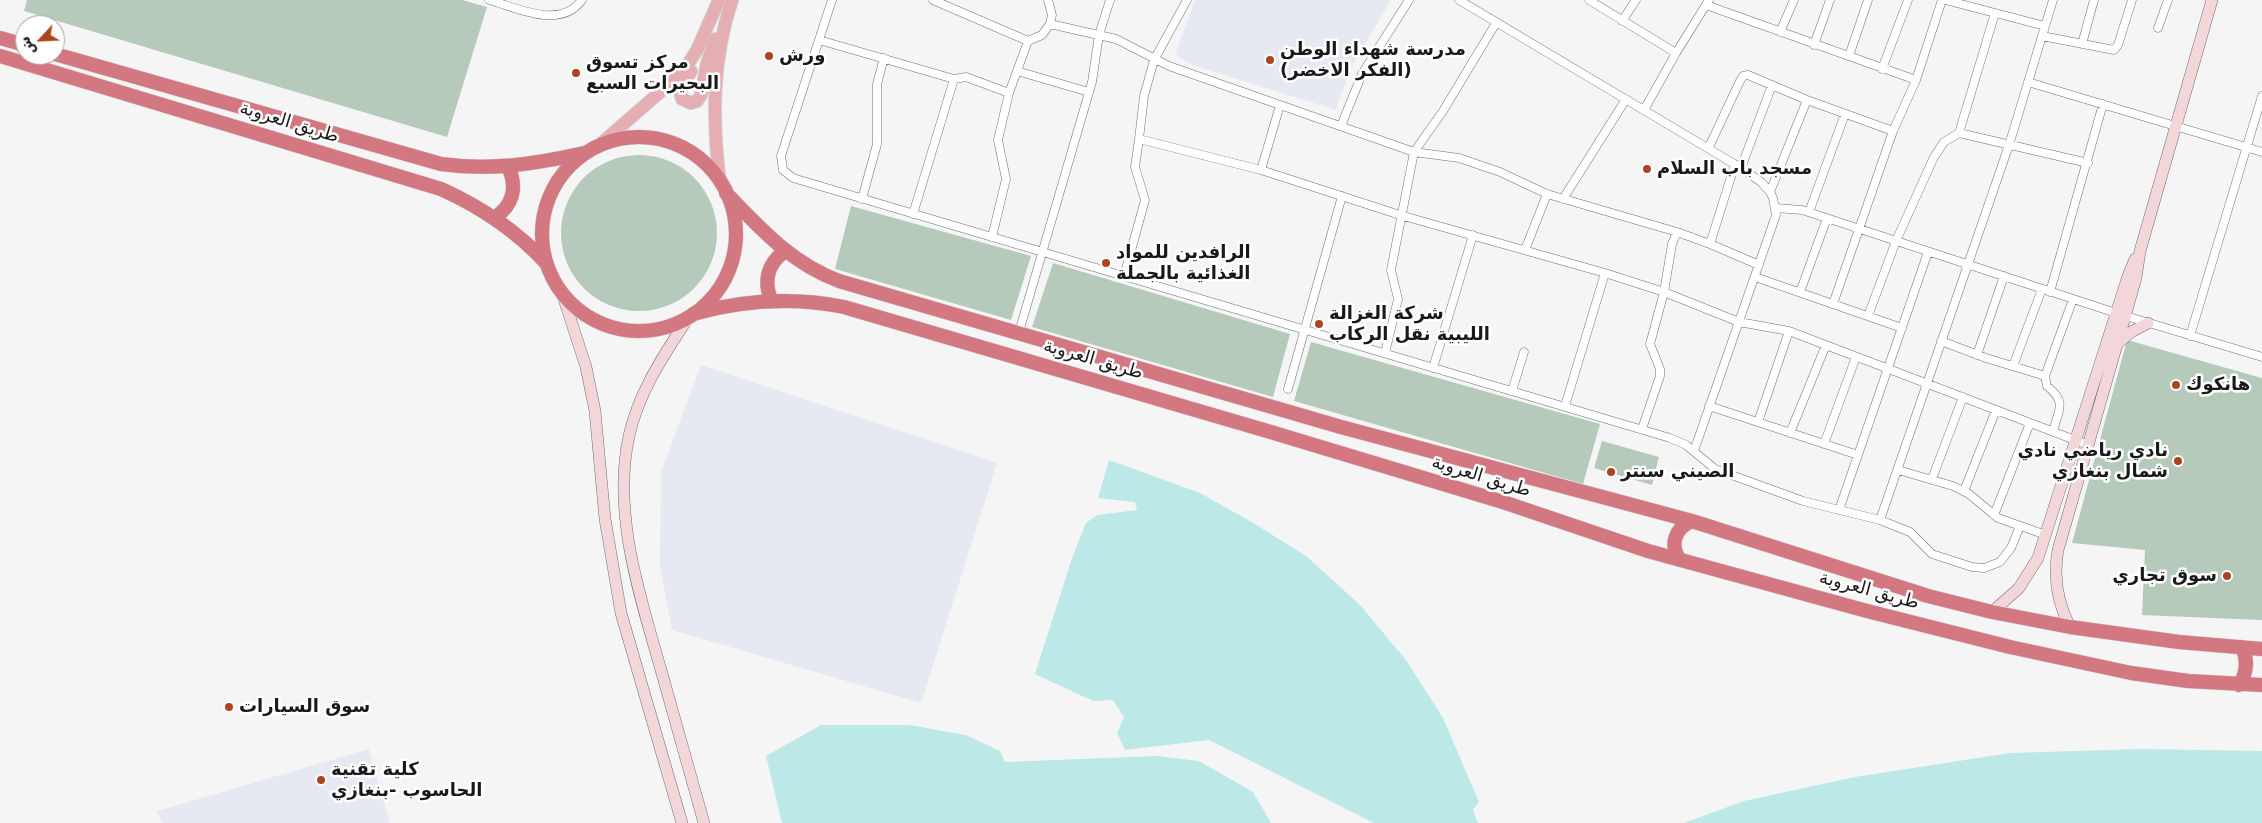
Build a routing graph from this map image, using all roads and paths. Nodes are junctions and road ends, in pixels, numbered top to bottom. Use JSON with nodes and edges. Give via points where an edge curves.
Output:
{"nodes":[{"id":1,"x":489,"y":0,"type":"edge"},
{"id":2,"x":582,"y":0,"type":"edge"},
{"id":3,"x":719,"y":0,"type":"edge"},
{"id":4,"x":732,"y":0,"type":"edge"},
{"id":5,"x":832,"y":0,"type":"edge"},
{"id":6,"x":933,"y":0,"type":"edge"},
{"id":7,"x":1048,"y":0,"type":"edge"},
{"id":8,"x":1110,"y":0,"type":"edge"},
{"id":9,"x":1187,"y":0,"type":"edge"},
{"id":10,"x":1409,"y":0,"type":"edge"},
{"id":11,"x":1459,"y":0,"type":"edge"},
{"id":12,"x":1589,"y":0,"type":"edge"},
{"id":13,"x":1636,"y":0,"type":"edge"},
{"id":14,"x":1794,"y":0,"type":"edge"},
{"id":15,"x":1830,"y":0,"type":"edge"},
{"id":16,"x":1868,"y":0,"type":"edge"},
{"id":17,"x":1908,"y":0,"type":"edge"},
{"id":18,"x":1942,"y":0,"type":"edge"},
{"id":19,"x":1946,"y":0,"type":"edge"},
{"id":20,"x":2053,"y":0,"type":"edge"},
{"id":21,"x":2094,"y":0,"type":"edge"},
{"id":22,"x":2132,"y":0,"type":"edge"},
{"id":23,"x":2168,"y":0,"type":"edge"},
{"id":24,"x":2218,"y":0,"type":"edge"},
{"id":25,"x":1708,"y":3,"type":"edge"},
{"id":26,"x":2209,"y":7,"type":"edge"},
{"id":27,"x":1995,"y":13,"type":"junction"},
{"id":28,"x":727,"y":16,"type":"junction"},
{"id":29,"x":1622,"y":21,"type":"junction"},
{"id":30,"x":1496,"y":22,"type":"junction"},
{"id":31,"x":1050,"y":24,"type":"junction"},
{"id":32,"x":2045,"y":26,"type":"junction"},
{"id":33,"x":2158,"y":28,"type":"dead end"},
{"id":34,"x":1780,"y":32,"type":"junction"},
{"id":35,"x":1099,"y":35,"type":"junction"},
{"id":36,"x":2042,"y":36,"type":"junction"},
{"id":37,"x":0,"y":38,"type":"edge"},
{"id":38,"x":819,"y":40,"type":"junction"},
{"id":39,"x":1028,"y":41,"type":"junction"},
{"id":40,"x":15,"y":42,"type":"edge"},
{"id":41,"x":2082,"y":44,"type":"junction"},
{"id":42,"x":1814,"y":45,"type":"junction"},
{"id":43,"x":697,"y":50,"type":"junction"},
{"id":44,"x":1676,"y":53,"type":"junction"},
{"id":45,"x":0,"y":56,"type":"edge"},
{"id":46,"x":1849,"y":56,"type":"junction"},
{"id":47,"x":65,"y":57,"type":"edge"},
{"id":48,"x":884,"y":58,"type":"junction"},
{"id":49,"x":1154,"y":60,"type":"junction"},
{"id":50,"x":1882,"y":70,"type":"junction"},
{"id":51,"x":1017,"y":72,"type":"junction"},
{"id":52,"x":954,"y":79,"type":"junction"},
{"id":53,"x":1916,"y":80,"type":"junction"},
{"id":54,"x":2028,"y":82,"type":"junction"},
{"id":55,"x":1772,"y":85,"type":"junction"},
{"id":56,"x":1089,"y":92,"type":"junction"},
{"id":57,"x":1009,"y":93,"type":"junction"},
{"id":58,"x":2262,"y":96,"type":"edge"},
{"id":59,"x":1626,"y":99,"type":"junction"},
{"id":60,"x":1807,"y":100,"type":"junction"},
{"id":61,"x":2103,"y":104,"type":"junction"},
{"id":62,"x":1280,"y":105,"type":"junction"},
{"id":63,"x":1644,"y":110,"type":"junction"},
{"id":64,"x":1845,"y":114,"type":"junction"},
{"id":65,"x":1341,"y":126,"type":"junction"},
{"id":66,"x":2176,"y":126,"type":"junction"},
{"id":67,"x":1893,"y":131,"type":"junction"},
{"id":68,"x":1959,"y":132,"type":"junction"},
{"id":69,"x":1140,"y":139,"type":"junction"},
{"id":70,"x":2009,"y":144,"type":"junction"},
{"id":71,"x":1709,"y":147,"type":"junction"},
{"id":72,"x":2247,"y":147,"type":"junction"},
{"id":73,"x":592,"y":150,"type":"junction"},
{"id":74,"x":1414,"y":152,"type":"junction"},
{"id":75,"x":2262,"y":152,"type":"edge"},
{"id":76,"x":2088,"y":163,"type":"junction"},
{"id":77,"x":1738,"y":166,"type":"junction"},
{"id":78,"x":508,"y":168,"type":"junction"},
{"id":79,"x":1261,"y":170,"type":"junction"},
{"id":80,"x":723,"y":188,"type":"junction"},
{"id":81,"x":1770,"y":192,"type":"junction"},
{"id":82,"x":1547,"y":194,"type":"junction"},
{"id":83,"x":1342,"y":196,"type":"junction"},
{"id":84,"x":862,"y":199,"type":"junction"},
{"id":85,"x":1563,"y":199,"type":"junction"},
{"id":86,"x":1776,"y":208,"type":"junction"},
{"id":87,"x":1809,"y":212,"type":"junction"},
{"id":88,"x":913,"y":214,"type":"junction"},
{"id":89,"x":1400,"y":215,"type":"junction"},
{"id":90,"x":494,"y":218,"type":"junction"},
{"id":91,"x":1827,"y":218,"type":"junction"},
{"id":92,"x":1860,"y":229,"type":"junction"},
{"id":93,"x":1677,"y":232,"type":"junction"},
{"id":94,"x":1473,"y":235,"type":"junction"},
{"id":95,"x":992,"y":237,"type":"junction"},
{"id":96,"x":1896,"y":241,"type":"junction"},
{"id":97,"x":1710,"y":244,"type":"junction"},
{"id":98,"x":1525,"y":250,"type":"junction"},
{"id":99,"x":784,"y":252,"type":"junction"},
{"id":100,"x":1928,"y":252,"type":"junction"},
{"id":101,"x":1044,"y":253,"type":"junction"},
{"id":102,"x":547,"y":264,"type":"junction"},
{"id":103,"x":1968,"y":264,"type":"junction"},
{"id":104,"x":1759,"y":265,"type":"junction"},
{"id":105,"x":1605,"y":273,"type":"junction"},
{"id":106,"x":1124,"y":276,"type":"junction"},
{"id":107,"x":2004,"y":276,"type":"junction"},
{"id":108,"x":1755,"y":277,"type":"junction"},
{"id":109,"x":2046,"y":290,"type":"junction"},
{"id":110,"x":1664,"y":292,"type":"junction"},
{"id":111,"x":1800,"y":292,"type":"junction"},
{"id":112,"x":562,"y":293,"type":"junction"},
{"id":113,"x":2073,"y":299,"type":"junction"},
{"id":114,"x":772,"y":301,"type":"junction"},
{"id":115,"x":1833,"y":304,"type":"junction"},
{"id":116,"x":2120,"y":314,"type":"junction"},
{"id":117,"x":691,"y":316,"type":"junction"},
{"id":118,"x":1868,"y":316,"type":"junction"},
{"id":119,"x":1739,"y":322,"type":"junction"},
{"id":120,"x":2148,"y":323,"type":"junction"},
{"id":121,"x":1902,"y":328,"type":"junction"},
{"id":122,"x":1305,"y":329,"type":"junction"},
{"id":123,"x":1019,"y":332,"type":"junction"},
{"id":124,"x":1790,"y":332,"type":"junction"},
{"id":125,"x":2190,"y":336,"type":"junction"},
{"id":126,"x":1941,"y":341,"type":"junction"},
{"id":127,"x":2117,"y":344,"type":"junction"},
{"id":128,"x":1826,"y":345,"type":"junction"},
{"id":129,"x":1524,"y":352,"type":"dead end"},
{"id":130,"x":1385,"y":353,"type":"junction"},
{"id":131,"x":1977,"y":355,"type":"junction"},
{"id":132,"x":2261,"y":355,"type":"edge"},
{"id":133,"x":1856,"y":357,"type":"junction"},
{"id":134,"x":2012,"y":366,"type":"junction"},
{"id":135,"x":1433,"y":368,"type":"junction"},
{"id":136,"x":1888,"y":369,"type":"junction"},
{"id":137,"x":2045,"y":376,"type":"junction"},
{"id":138,"x":1926,"y":384,"type":"junction"},
{"id":139,"x":1288,"y":389,"type":"dead end"},
{"id":140,"x":1512,"y":391,"type":"junction"},
{"id":141,"x":1963,"y":397,"type":"junction"},
{"id":142,"x":1565,"y":406,"type":"junction"},
{"id":143,"x":1709,"y":406,"type":"junction"},
{"id":144,"x":1996,"y":410,"type":"junction"},
{"id":145,"x":1758,"y":422,"type":"junction"},
{"id":146,"x":2030,"y":423,"type":"junction"},
{"id":147,"x":1642,"y":429,"type":"junction"},
{"id":148,"x":2053,"y":431,"type":"junction"},
{"id":149,"x":1790,"y":433,"type":"junction"},
{"id":150,"x":2076,"y":440,"type":"junction"},
{"id":151,"x":1824,"y":444,"type":"junction"},
{"id":152,"x":2088,"y":445,"type":"junction"},
{"id":153,"x":1694,"y":451,"type":"junction"},
{"id":154,"x":1858,"y":456,"type":"junction"},
{"id":155,"x":1898,"y":470,"type":"junction"},
{"id":156,"x":1932,"y":479,"type":"junction"},
{"id":157,"x":1964,"y":491,"type":"junction"},
{"id":158,"x":1839,"y":510,"type":"junction"},
{"id":159,"x":1994,"y":515,"type":"junction"},
{"id":160,"x":1880,"y":520,"type":"junction"},
{"id":161,"x":1692,"y":521,"type":"junction"},
{"id":162,"x":2020,"y":526,"type":"junction"},
{"id":163,"x":2046,"y":535,"type":"junction"},
{"id":164,"x":1680,"y":560,"type":"junction"},
{"id":165,"x":1992,"y":612,"type":"junction"},
{"id":166,"x":2070,"y":627,"type":"junction"},
{"id":167,"x":2242,"y":647,"type":"junction"},
{"id":168,"x":2262,"y":649,"type":"edge"},
{"id":169,"x":2239,"y":685,"type":"junction"},
{"id":170,"x":2262,"y":686,"type":"edge"},
{"id":171,"x":682,"y":823,"type":"edge"},
{"id":172,"x":704,"y":823,"type":"edge"}],
"edges":[{"from":1,"to":2,"type":"street","via":[[550,16],[568,13]]},
{"from":3,"to":43,"type":"main road"},
{"from":4,"to":28,"type":"main road"},
{"from":5,"to":38,"type":"street"},
{"from":6,"to":39,"type":"street"},
{"from":7,"to":31,"type":"street","via":[[1052,15]]},
{"from":8,"to":35,"type":"street"},
{"from":9,"to":49,"type":"street"},
{"from":10,"to":65,"type":"street","via":[[1362,74]]},
{"from":11,"to":30,"type":"street"},
{"from":12,"to":29,"type":"street"},
{"from":13,"to":29,"type":"street"},
{"from":14,"to":34,"type":"street"},
{"from":15,"to":42,"type":"street"},
{"from":16,"to":46,"type":"street"},
{"from":17,"to":50,"type":"street"},
{"from":18,"to":53,"type":"street"},
{"from":19,"to":27,"type":"street"},
{"from":20,"to":32,"type":"street"},
{"from":21,"to":41,"type":"street"},
{"from":22,"to":41,"type":"street","via":[[2114,50]]},
{"from":23,"to":33,"type":"street"},
{"from":24,"to":26,"type":"main road"},
{"from":25,"to":34,"type":"street"},
{"from":25,"to":44,"type":"street"},
{"from":26,"to":66,"type":"main road"},
{"from":27,"to":32,"type":"street"},
{"from":27,"to":68,"type":"street"},
{"from":28,"to":43,"type":"main road","via":[[710,53],[701,96],[691,103],[682,98],[680,92]]},
{"from":28,"to":80,"type":"main road","via":[[719,50],[714,103],[715,138]]},
{"from":29,"to":44,"type":"street"},
{"from":30,"to":59,"type":"street"},
{"from":30,"to":74,"type":"street"},
{"from":31,"to":35,"type":"street"},
{"from":31,"to":39,"type":"street","via":[[1042,35]]},
{"from":32,"to":36,"type":"street"},
{"from":34,"to":42,"type":"street"},
{"from":35,"to":49,"type":"street","via":[[1116,39]]},
{"from":35,"to":56,"type":"street"},
{"from":36,"to":41,"type":"street"},
{"from":36,"to":54,"type":"street"},
{"from":37,"to":40,"type":"highway"},
{"from":38,"to":48,"type":"street"},
{"from":38,"to":84,"type":"street","via":[[781,156],[781,165],[785,174],[793,178]]},
{"from":39,"to":51,"type":"street"},
{"from":42,"to":46,"type":"street"},
{"from":43,"to":73,"type":"main road","via":[[676,80]]},
{"from":44,"to":63,"type":"street"},
{"from":45,"to":90,"type":"highway","name":"طريق العروبة","via":[[426,184]]},
{"from":46,"to":50,"type":"street"},
{"from":47,"to":78,"type":"highway","name":"طريق العروبة","via":[[424,160],[457,166]]},
{"from":48,"to":52,"type":"street"},
{"from":48,"to":84,"type":"street","via":[[877,84],[877,144]]},
{"from":49,"to":62,"type":"street"},
{"from":49,"to":69,"type":"street","via":[[1144,96]]},
{"from":50,"to":53,"type":"street"},
{"from":51,"to":56,"type":"street"},
{"from":51,"to":57,"type":"street"},
{"from":52,"to":57,"type":"street","via":[[962,76]]},
{"from":52,"to":88,"type":"street"},
{"from":53,"to":67,"type":"street"},
{"from":54,"to":61,"type":"street"},
{"from":54,"to":70,"type":"street"},
{"from":55,"to":60,"type":"street"},
{"from":55,"to":71,"type":"street","via":[[1743,76]]},
{"from":55,"to":77,"type":"street"},
{"from":56,"to":101,"type":"street"},
{"from":57,"to":95,"type":"street","via":[[998,147],[1006,179]]},
{"from":58,"to":72,"type":"street"},
{"from":59,"to":63,"type":"street"},
{"from":59,"to":85,"type":"street"},
{"from":60,"to":64,"type":"street"},
{"from":60,"to":81,"type":"street"},
{"from":61,"to":66,"type":"street"},
{"from":61,"to":76,"type":"street"},
{"from":62,"to":65,"type":"street"},
{"from":62,"to":79,"type":"street"},
{"from":63,"to":71,"type":"street"},
{"from":64,"to":67,"type":"street"},
{"from":64,"to":87,"type":"street"},
{"from":65,"to":74,"type":"street"},
{"from":66,"to":72,"type":"street"},
{"from":66,"to":116,"type":"main road","via":[[2140,251],[2130,270]]},
{"from":67,"to":92,"type":"street"},
{"from":68,"to":70,"type":"street"},
{"from":68,"to":96,"type":"street","via":[[1938,149]]},
{"from":69,"to":79,"type":"street"},
{"from":69,"to":106,"type":"street","via":[[1135,167],[1145,200]]},
{"from":70,"to":76,"type":"street"},
{"from":70,"to":103,"type":"street"},
{"from":71,"to":77,"type":"street"},
{"from":72,"to":75,"type":"street"},
{"from":72,"to":125,"type":"street"},
{"from":73,"to":78,"type":"highway","name":"طريق العروبة"},
{"from":73,"to":80,"type":"highway","name":"طريق العروبة","via":[[631,138],[666,141],[697,157]]},
{"from":73,"to":102,"type":"highway","via":[[562,176],[546,207],[542,229]]},
{"from":74,"to":82,"type":"street","via":[[1459,158],[1500,172]]},
{"from":74,"to":89,"type":"street"},
{"from":76,"to":109,"type":"street"},
{"from":77,"to":81,"type":"street"},
{"from":77,"to":97,"type":"street"},
{"from":78,"to":90,"type":"highway","via":[[513,184],[512,196]]},
{"from":79,"to":83,"type":"street"},
{"from":80,"to":99,"type":"highway","name":"طريق العروبة"},
{"from":80,"to":117,"type":"highway","via":[[735,226],[732,260],[718,290]]},
{"from":81,"to":86,"type":"street"},
{"from":82,"to":85,"type":"street"},
{"from":82,"to":98,"type":"street"},
{"from":83,"to":89,"type":"street"},
{"from":83,"to":122,"type":"street"},
{"from":84,"to":88,"type":"street"},
{"from":85,"to":93,"type":"street"},
{"from":86,"to":87,"type":"street"},
{"from":86,"to":104,"type":"street"},
{"from":87,"to":91,"type":"street"},
{"from":88,"to":95,"type":"street"},
{"from":89,"to":94,"type":"street"},
{"from":89,"to":130,"type":"street","via":[[1391,270],[1398,299]]},
{"from":90,"to":102,"type":"highway","name":"طريق العروبة"},
{"from":91,"to":92,"type":"street"},
{"from":91,"to":111,"type":"street"},
{"from":92,"to":96,"type":"street"},
{"from":92,"to":115,"type":"street"},
{"from":93,"to":97,"type":"street"},
{"from":93,"to":110,"type":"street"},
{"from":94,"to":98,"type":"street"},
{"from":94,"to":135,"type":"street"},
{"from":95,"to":101,"type":"street"},
{"from":96,"to":100,"type":"street"},
{"from":96,"to":118,"type":"street"},
{"from":97,"to":104,"type":"street"},
{"from":98,"to":105,"type":"street"},
{"from":99,"to":114,"type":"highway","via":[[775,260],[767,277]]},
{"from":99,"to":123,"type":"highway","name":"طريق العروبة","via":[[838,281]]},
{"from":100,"to":103,"type":"street"},
{"from":100,"to":121,"type":"street"},
{"from":101,"to":106,"type":"street"},
{"from":101,"to":123,"type":"street"},
{"from":102,"to":112,"type":"highway"},
{"from":103,"to":107,"type":"street"},
{"from":103,"to":126,"type":"street"},
{"from":104,"to":108,"type":"street"},
{"from":105,"to":110,"type":"street"},
{"from":105,"to":142,"type":"street"},
{"from":106,"to":122,"type":"street"},
{"from":107,"to":109,"type":"street"},
{"from":107,"to":131,"type":"street"},
{"from":108,"to":111,"type":"street"},
{"from":108,"to":119,"type":"street"},
{"from":109,"to":113,"type":"street"},
{"from":109,"to":134,"type":"street"},
{"from":110,"to":119,"type":"street"},
{"from":110,"to":147,"type":"street","via":[[1650,344],[1660,376]]},
{"from":111,"to":115,"type":"street"},
{"from":112,"to":117,"type":"highway","name":"طريق العروبة","via":[[586,315],[615,328],[658,329]]},
{"from":112,"to":171,"type":"main road","via":[[582,353],[595,411],[606,526],[621,613]]},
{"from":113,"to":116,"type":"street"},
{"from":113,"to":137,"type":"street"},
{"from":114,"to":117,"type":"highway","name":"طريق العروبة","via":[[724,306]]},
{"from":114,"to":164,"type":"highway","name":"طريق العروبة","via":[[815,302],[851,309],[1284,436]]},
{"from":115,"to":118,"type":"street"},
{"from":116,"to":120,"type":"street"},
{"from":116,"to":127,"type":"main road"},
{"from":116,"to":150,"type":"main road"},
{"from":117,"to":172,"type":"main road","via":[[654,371],[636,409],[626,450],[624,492],[630,543],[644,609]]},
{"from":118,"to":121,"type":"street"},
{"from":119,"to":124,"type":"street"},
{"from":119,"to":143,"type":"street"},
{"from":120,"to":125,"type":"street"},
{"from":120,"to":127,"type":"main road"},
{"from":121,"to":136,"type":"street"},
{"from":122,"to":130,"type":"street"},
{"from":122,"to":139,"type":"street"},
{"from":123,"to":161,"type":"highway","name":"طريق العروبة","via":[[1340,427]]},
{"from":124,"to":128,"type":"street"},
{"from":124,"to":145,"type":"street"},
{"from":125,"to":132,"type":"street"},
{"from":126,"to":131,"type":"street"},
{"from":126,"to":138,"type":"street"},
{"from":127,"to":152,"type":"main road"},
{"from":128,"to":133,"type":"street"},
{"from":128,"to":149,"type":"street"},
{"from":129,"to":140,"type":"street"},
{"from":130,"to":135,"type":"street"},
{"from":131,"to":134,"type":"street"},
{"from":133,"to":136,"type":"street"},
{"from":133,"to":151,"type":"street"},
{"from":134,"to":137,"type":"street"},
{"from":135,"to":140,"type":"street"},
{"from":136,"to":138,"type":"street"},
{"from":136,"to":154,"type":"street"},
{"from":137,"to":148,"type":"street","via":[[2047,386],[2058,395],[2060,402]]},
{"from":138,"to":141,"type":"street"},
{"from":138,"to":155,"type":"street"},
{"from":140,"to":142,"type":"street"},
{"from":141,"to":144,"type":"street"},
{"from":141,"to":156,"type":"street"},
{"from":142,"to":147,"type":"street"},
{"from":143,"to":145,"type":"street"},
{"from":143,"to":153,"type":"street"},
{"from":144,"to":146,"type":"street"},
{"from":144,"to":157,"type":"street"},
{"from":145,"to":149,"type":"street"},
{"from":146,"to":148,"type":"street"},
{"from":146,"to":159,"type":"street"},
{"from":147,"to":153,"type":"street","via":[[1677,440]]},
{"from":148,"to":150,"type":"street"},
{"from":149,"to":151,"type":"street"},
{"from":150,"to":152,"type":"street"},
{"from":150,"to":163,"type":"main road"},
{"from":151,"to":154,"type":"street"},
{"from":152,"to":166,"type":"main road","via":[[2056,560],[2058,600]]},
{"from":153,"to":158,"type":"street","via":[[1706,464],[1719,471],[1803,501]]},
{"from":154,"to":158,"type":"street"},
{"from":155,"to":156,"type":"street"},
{"from":155,"to":160,"type":"street"},
{"from":156,"to":157,"type":"street"},
{"from":157,"to":159,"type":"street"},
{"from":158,"to":160,"type":"street"},
{"from":159,"to":162,"type":"street"},
{"from":160,"to":162,"type":"street","via":[[1910,532],[1932,554],[1978,568],[1990,567],[2005,558]]},
{"from":161,"to":164,"type":"highway","via":[[1678,530],[1674,540]]},
{"from":161,"to":165,"type":"highway","name":"طريق العروبة","via":[[1891,586]]},
{"from":162,"to":163,"type":"street"},
{"from":163,"to":165,"type":"main road","via":[[2027,578]]},
{"from":164,"to":169,"type":"highway","name":"طريق العروبة","via":[[2010,647],[2131,673]]},
{"from":165,"to":166,"type":"highway","name":"طريق العروبة"},
{"from":166,"to":167,"type":"highway","name":"طريق العروبة"},
{"from":167,"to":168,"type":"highway","name":"طريق العروبة"},
{"from":167,"to":169,"type":"highway","via":[[2246,664],[2245,675]]},
{"from":169,"to":170,"type":"highway","name":"طريق العروبة"}]}
